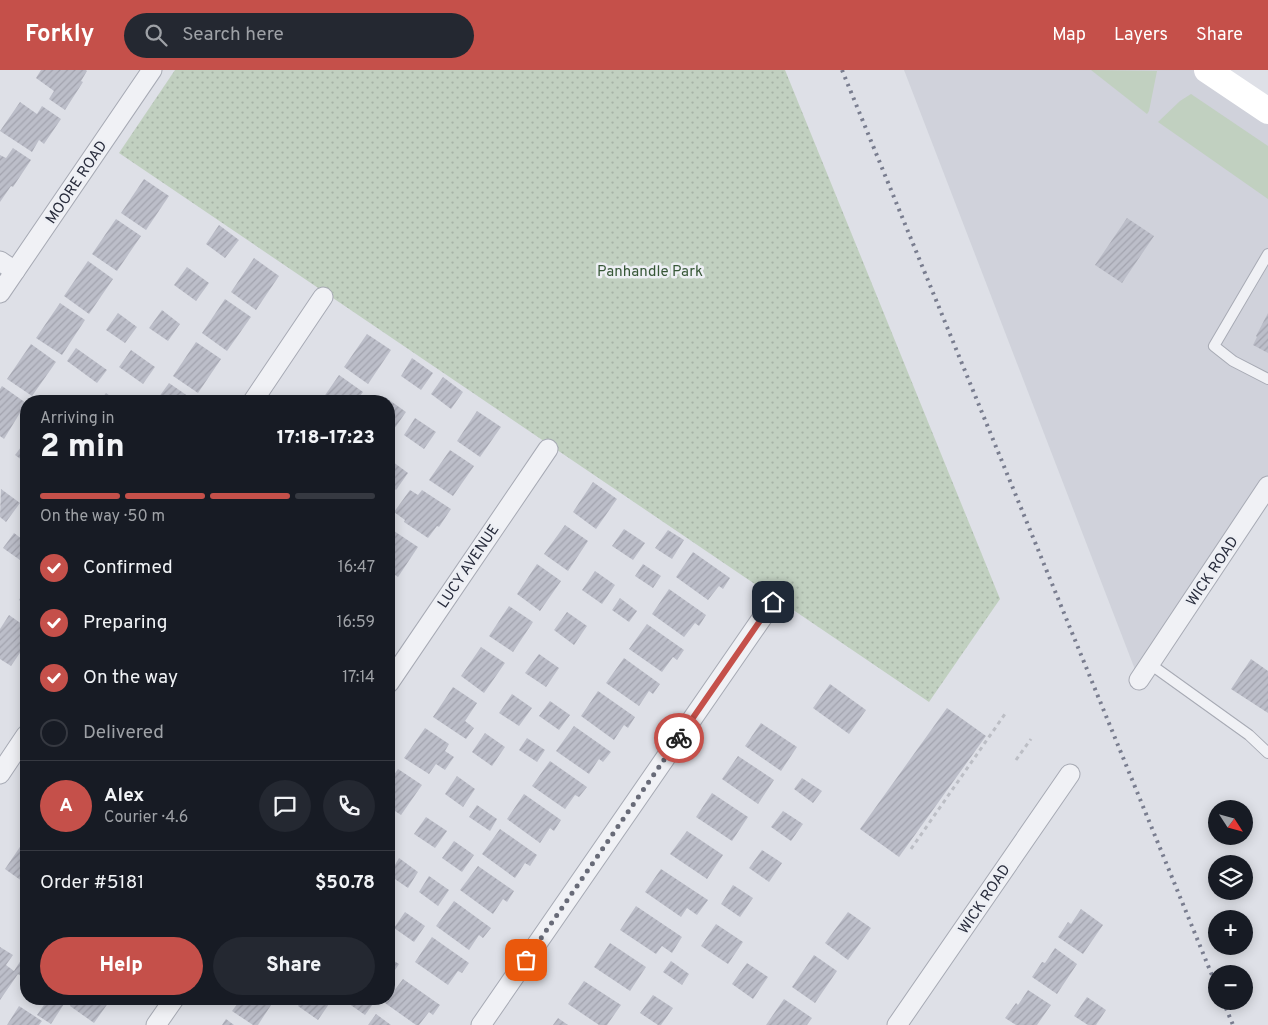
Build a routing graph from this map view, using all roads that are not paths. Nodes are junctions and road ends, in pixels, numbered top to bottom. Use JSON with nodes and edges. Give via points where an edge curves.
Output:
{"nodes":[{"id":1,"x":152,"y":70,"type":"edge"},
{"id":2,"x":1208,"y":70,"type":"edge"},
{"id":3,"x":1268,"y":111,"type":"edge"},
{"id":4,"x":1268,"y":254,"type":"edge"},
{"id":5,"x":8,"y":266,"type":"edge"},
{"id":6,"x":0,"y":293,"type":"edge"},
{"id":7,"x":323,"y":297,"type":"dead end"},
{"id":8,"x":1268,"y":379,"type":"edge"},
{"id":9,"x":257,"y":395,"type":"edge"},
{"id":10,"x":548,"y":449,"type":"dead end"},
{"id":11,"x":1268,"y":486,"type":"edge"},
{"id":12,"x":773,"y":602,"type":"dead end"},
{"id":13,"x":1150,"y":664,"type":"junction"},
{"id":14,"x":395,"y":674,"type":"edge"},
{"id":15,"x":1139,"y":680,"type":"dead end"},
{"id":16,"x":20,"y":744,"type":"edge"},
{"id":17,"x":1268,"y":753,"type":"edge"},
{"id":18,"x":0,"y":774,"type":"edge"},
{"id":19,"x":1070,"y":774,"type":"dead end"},
{"id":20,"x":170,"y":1005,"type":"edge"},
{"id":21,"x":156,"y":1025,"type":"edge"},
{"id":22,"x":481,"y":1025,"type":"edge"},
{"id":23,"x":897,"y":1025,"type":"edge"}],
"edges":[{"from":1,"to":5,"type":"street","name":"MOORE ROAD"},
{"from":2,"to":3,"type":"main road"},
{"from":4,"to":8,"type":"lane","via":[[1214,346],[1233,361]]},
{"from":5,"to":6,"type":"street","name":"MOORE ROAD"},
{"from":7,"to":9,"type":"street"},
{"from":10,"to":14,"type":"street","name":"LUCY AVENUE"},
{"from":11,"to":13,"type":"street","name":"WICK ROAD"},
{"from":12,"to":22,"type":"street"},
{"from":13,"to":15,"type":"street","name":"WICK ROAD"},
{"from":13,"to":17,"type":"lane","via":[[1249,735]]},
{"from":16,"to":18,"type":"street"},
{"from":19,"to":23,"type":"street","name":"WICK ROAD"},
{"from":20,"to":21,"type":"street"}]}
